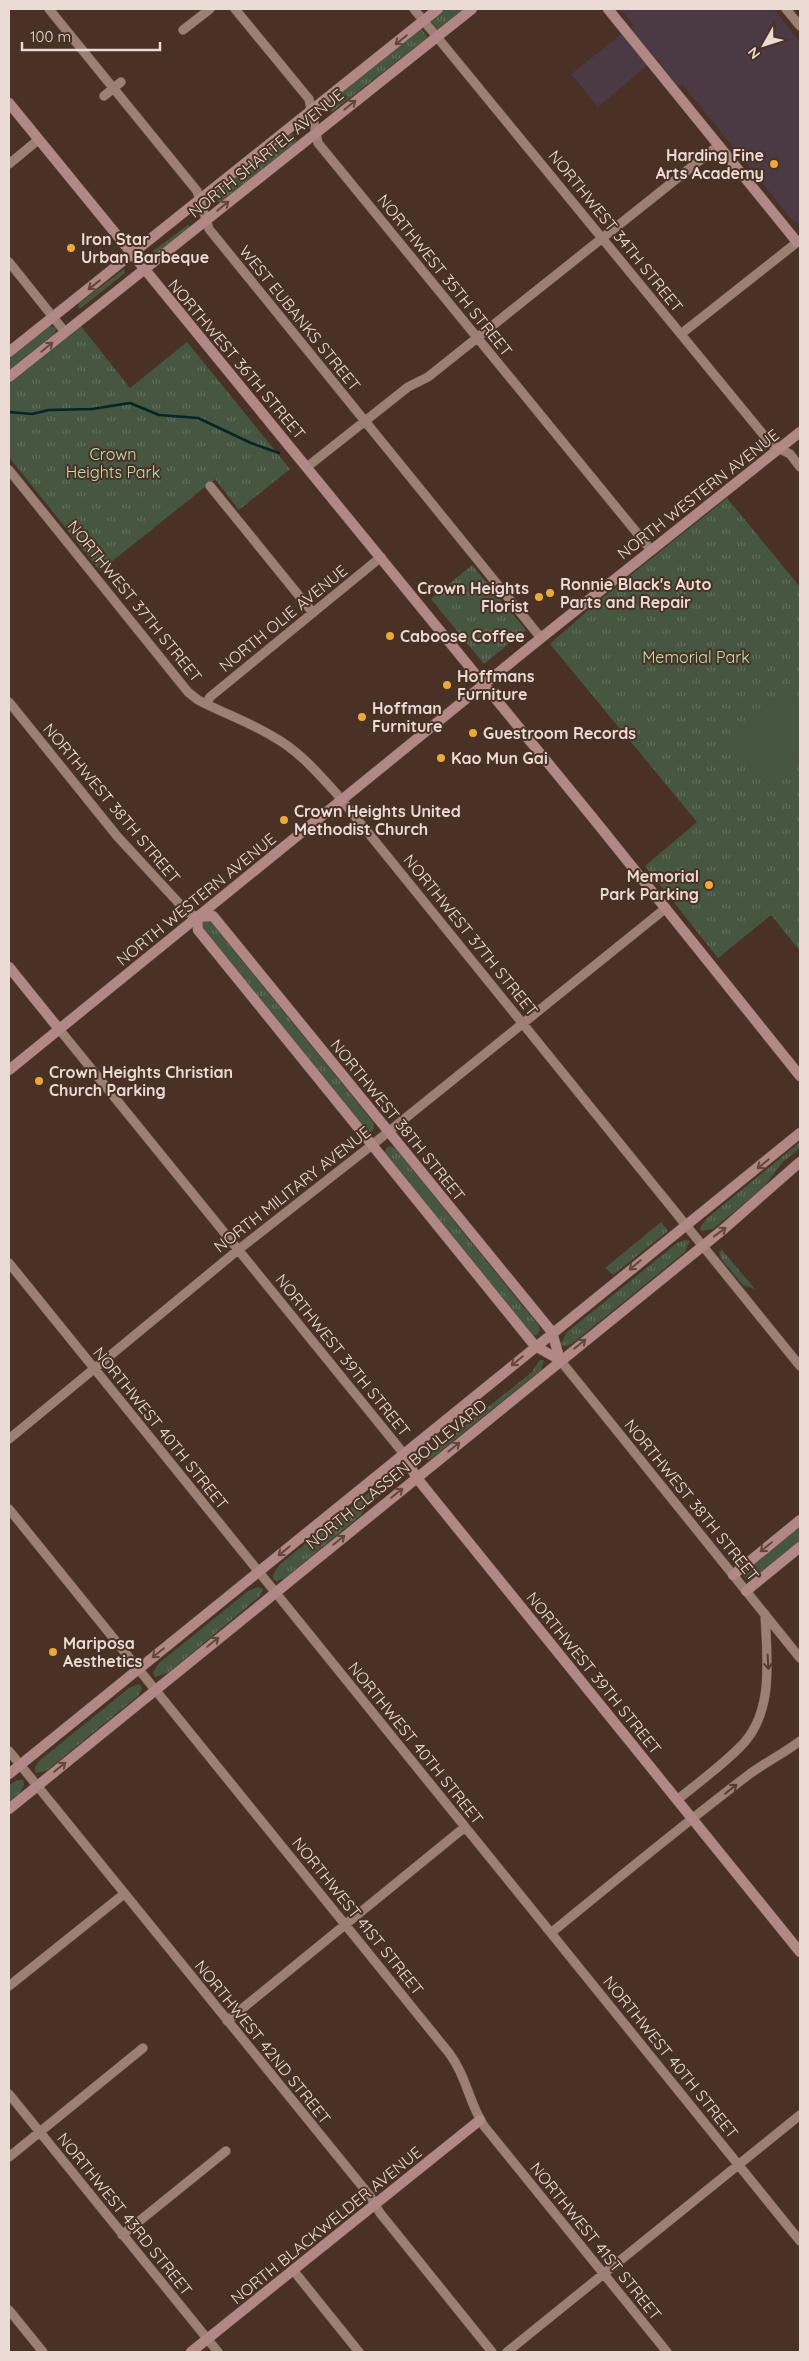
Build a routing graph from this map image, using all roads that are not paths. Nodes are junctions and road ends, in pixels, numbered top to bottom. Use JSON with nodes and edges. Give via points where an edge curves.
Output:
{"nodes":[{"id":1,"x":49,"y":9,"type":"edge"},
{"id":2,"x":210,"y":9,"type":"edge"},
{"id":3,"x":235,"y":9,"type":"edge"},
{"id":4,"x":414,"y":9,"type":"edge"},
{"id":5,"x":438,"y":9,"type":"edge"},
{"id":6,"x":472,"y":9,"type":"edge"},
{"id":7,"x":608,"y":9,"type":"edge"},
{"id":8,"x":786,"y":9,"type":"edge"},
{"id":9,"x":424,"y":21,"type":"junction"},
{"id":10,"x":800,"y":26,"type":"edge"},
{"id":11,"x":183,"y":30,"type":"dead end"},
{"id":12,"x":436,"y":36,"type":"junction"},
{"id":13,"x":121,"y":82,"type":"dead end"},
{"id":14,"x":113,"y":88,"type":"junction"},
{"id":15,"x":104,"y":96,"type":"dead end"},
{"id":16,"x":9,"y":103,"type":"edge"},
{"id":17,"x":311,"y":112,"type":"junction"},
{"id":18,"x":316,"y":132,"type":"junction"},
{"id":19,"x":38,"y":140,"type":"junction"},
{"id":20,"x":719,"y":145,"type":"junction"},
{"id":21,"x":9,"y":164,"type":"edge"},
{"id":22,"x":200,"y":201,"type":"junction"},
{"id":23,"x":206,"y":220,"type":"junction"},
{"id":24,"x":602,"y":238,"type":"junction"},
{"id":25,"x":799,"y":241,"type":"edge"},
{"id":26,"x":132,"y":255,"type":"junction"},
{"id":27,"x":9,"y":262,"type":"edge"},
{"id":28,"x":144,"y":269,"type":"junction"},
{"id":29,"x":53,"y":317,"type":"junction"},
{"id":30,"x":65,"y":332,"type":"junction"},
{"id":31,"x":681,"y":334,"type":"junction"},
{"id":32,"x":476,"y":339,"type":"junction"},
{"id":33,"x":9,"y":352,"type":"edge"},
{"id":34,"x":9,"y":377,"type":"edge"},
{"id":35,"x":365,"y":421,"type":"junction"},
{"id":36,"x":800,"y":432,"type":"edge"},
{"id":37,"x":779,"y":450,"type":"junction"},
{"id":38,"x":307,"y":467,"type":"junction"},
{"id":39,"x":800,"y":467,"type":"edge"},
{"id":40,"x":9,"y":470,"type":"edge"},
{"id":41,"x":210,"y":486,"type":"dead end"},
{"id":42,"x":652,"y":550,"type":"junction"},
{"id":43,"x":381,"y":557,"type":"junction"},
{"id":44,"x":313,"y":613,"type":"junction"},
{"id":45,"x":542,"y":638,"type":"junction"},
{"id":46,"x":483,"y":685,"type":"junction"},
{"id":47,"x":9,"y":702,"type":"edge"},
{"id":48,"x":206,"y":704,"type":"junction"},
{"id":49,"x":342,"y":800,"type":"junction"},
{"id":50,"x":666,"y":908,"type":"junction"},
{"id":51,"x":197,"y":917,"type":"junction"},
{"id":52,"x":9,"y":967,"type":"edge"},
{"id":53,"x":523,"y":1023,"type":"junction"},
{"id":54,"x":59,"y":1029,"type":"junction"},
{"id":55,"x":9,"y":1070,"type":"edge"},
{"id":56,"x":800,"y":1076,"type":"edge"},
{"id":57,"x":388,"y":1132,"type":"junction"},
{"id":58,"x":800,"y":1133,"type":"edge"},
{"id":59,"x":372,"y":1145,"type":"junction"},
{"id":60,"x":800,"y":1162,"type":"edge"},
{"id":61,"x":686,"y":1223,"type":"junction"},
{"id":62,"x":703,"y":1244,"type":"junction"},
{"id":63,"x":238,"y":1250,"type":"junction"},
{"id":64,"x":9,"y":1263,"type":"edge"},
{"id":65,"x":552,"y":1332,"type":"junction"},
{"id":66,"x":536,"y":1346,"type":"junction"},
{"id":67,"x":560,"y":1360,"type":"junction"},
{"id":68,"x":800,"y":1366,"type":"edge"},
{"id":69,"x":95,"y":1369,"type":"junction"},
{"id":70,"x":9,"y":1439,"type":"edge"},
{"id":71,"x":404,"y":1454,"type":"junction"},
{"id":72,"x":416,"y":1478,"type":"junction"},
{"id":73,"x":9,"y":1509,"type":"edge"},
{"id":74,"x":800,"y":1520,"type":"edge"},
{"id":75,"x":800,"y":1547,"type":"edge"},
{"id":76,"x":258,"y":1572,"type":"junction"},
{"id":77,"x":732,"y":1575,"type":"junction"},
{"id":78,"x":746,"y":1591,"type":"junction"},
{"id":79,"x":275,"y":1592,"type":"junction"},
{"id":80,"x":765,"y":1614,"type":"junction"},
{"id":81,"x":800,"y":1658,"type":"edge"},
{"id":82,"x":139,"y":1669,"type":"junction"},
{"id":83,"x":155,"y":1689,"type":"junction"},
{"id":84,"x":800,"y":1741,"type":"edge"},
{"id":85,"x":9,"y":1751,"type":"edge"},
{"id":86,"x":20,"y":1765,"type":"junction"},
{"id":87,"x":9,"y":1774,"type":"edge"},
{"id":88,"x":37,"y":1786,"type":"junction"},
{"id":89,"x":677,"y":1800,"type":"junction"},
{"id":90,"x":9,"y":1809,"type":"edge"},
{"id":91,"x":692,"y":1818,"type":"junction"},
{"id":92,"x":465,"y":1827,"type":"junction"},
{"id":93,"x":124,"y":1894,"type":"junction"},
{"id":94,"x":345,"y":1925,"type":"junction"},
{"id":95,"x":551,"y":1933,"type":"junction"},
{"id":96,"x":800,"y":1952,"type":"edge"},
{"id":97,"x":9,"y":1986,"type":"edge"},
{"id":98,"x":227,"y":2021,"type":"junction"},
{"id":99,"x":143,"y":2048,"type":"dead end"},
{"id":100,"x":9,"y":2094,"type":"edge"},
{"id":101,"x":800,"y":2115,"type":"edge"},
{"id":102,"x":480,"y":2120,"type":"junction"},
{"id":103,"x":39,"y":2132,"type":"junction"},
{"id":104,"x":226,"y":2150,"type":"dead end"},
{"id":105,"x":9,"y":2157,"type":"edge"},
{"id":106,"x":739,"y":2165,"type":"junction"},
{"id":107,"x":375,"y":2204,"type":"junction"},
{"id":108,"x":122,"y":2235,"type":"junction"},
{"id":109,"x":800,"y":2241,"type":"edge"},
{"id":110,"x":293,"y":2270,"type":"junction"},
{"id":111,"x":604,"y":2275,"type":"junction"},
{"id":112,"x":9,"y":2310,"type":"edge"},
{"id":113,"x":207,"y":2339,"type":"junction"},
{"id":114,"x":43,"y":2352,"type":"edge"},
{"id":115,"x":191,"y":2352,"type":"edge"},
{"id":116,"x":218,"y":2352,"type":"edge"},
{"id":117,"x":359,"y":2352,"type":"edge"},
{"id":118,"x":492,"y":2352,"type":"edge"},
{"id":119,"x":507,"y":2352,"type":"edge"},
{"id":120,"x":667,"y":2352,"type":"edge"}],
"edges":[{"from":1,"to":14,"type":"street","name":"WEST EUBANKS STREET"},
{"from":2,"to":11,"type":"street"},
{"from":3,"to":17,"type":"street","name":"NORTHWEST 35TH STREET","via":[[308,99]]},
{"from":4,"to":9,"type":"street","name":"NORTHWEST 34TH STREET"},
{"from":5,"to":9,"type":"street","name":"NORTH SHARTEL AVENUE"},
{"from":6,"to":12,"type":"street","name":"NORTH SHARTEL AVENUE"},
{"from":7,"to":20,"type":"street"},
{"from":8,"to":10,"type":"street"},
{"from":9,"to":12,"type":"street","name":"NORTHWEST 34TH STREET"},
{"from":9,"to":17,"type":"street","name":"NORTH SHARTEL AVENUE","one_way":true},
{"from":18,"to":12,"type":"street","name":"NORTH SHARTEL AVENUE","one_way":true},
{"from":12,"to":24,"type":"street","name":"NORTHWEST 34TH STREET"},
{"from":13,"to":14,"type":"street"},
{"from":14,"to":15,"type":"street"},
{"from":14,"to":22,"type":"street","name":"WEST EUBANKS STREET","via":[[196,191]]},
{"from":16,"to":19,"type":"street","name":"NORTHWEST 36TH STREET"},
{"from":17,"to":18,"type":"street","name":"NORTHWEST 35TH STREET"},
{"from":17,"to":22,"type":"street","name":"NORTH SHARTEL AVENUE"},
{"from":23,"to":18,"type":"street","name":"NORTH SHARTEL AVENUE","one_way":true},
{"from":18,"to":32,"type":"street","name":"NORTHWEST 35TH STREET","via":[[318,143]]},
{"from":19,"to":21,"type":"street"},
{"from":19,"to":26,"type":"street","name":"NORTHWEST 36TH STREET"},
{"from":20,"to":24,"type":"street"},
{"from":20,"to":25,"type":"street"},
{"from":22,"to":23,"type":"street","name":"WEST EUBANKS STREET"},
{"from":22,"to":26,"type":"street","name":"NORTH SHARTEL AVENUE"},
{"from":23,"to":28,"type":"street","name":"NORTH SHARTEL AVENUE"},
{"from":23,"to":35,"type":"street","name":"WEST EUBANKS STREET","via":[[209,228]]},
{"from":24,"to":31,"type":"street","name":"NORTHWEST 34TH STREET"},
{"from":24,"to":32,"type":"street"},
{"from":25,"to":31,"type":"street"},
{"from":26,"to":28,"type":"street","name":"NORTHWEST 36TH STREET"},
{"from":26,"to":29,"type":"street","name":"NORTH SHARTEL AVENUE","one_way":true},
{"from":27,"to":29,"type":"street"},
{"from":28,"to":30,"type":"street","name":"NORTH SHARTEL AVENUE"},
{"from":28,"to":38,"type":"street","name":"NORTHWEST 36TH STREET"},
{"from":29,"to":30,"type":"street"},
{"from":29,"to":33,"type":"street","name":"NORTH SHARTEL AVENUE"},
{"from":34,"to":30,"type":"street","name":"NORTH SHARTEL AVENUE","one_way":true},
{"from":31,"to":37,"type":"street","name":"NORTHWEST 34TH STREET"},
{"from":32,"to":35,"type":"street"},
{"from":32,"to":42,"type":"street","name":"NORTHWEST 35TH STREET"},
{"from":35,"to":38,"type":"street"},
{"from":35,"to":45,"type":"street","name":"WEST EUBANKS STREET"},
{"from":36,"to":37,"type":"street","name":"NORTH WESTERN AVENUE"},
{"from":37,"to":39,"type":"street","name":"NORTHWEST 34TH STREET","via":[[790,454]]},
{"from":37,"to":42,"type":"street","name":"NORTH WESTERN AVENUE"},
{"from":38,"to":43,"type":"street","name":"NORTHWEST 36TH STREET"},
{"from":40,"to":48,"type":"street","name":"NORTHWEST 37TH STREET","via":[[188,692]]},
{"from":41,"to":44,"type":"street"},
{"from":42,"to":45,"type":"street","name":"NORTH WESTERN AVENUE"},
{"from":43,"to":44,"type":"street","name":"NORTH OLIE AVENUE"},
{"from":43,"to":46,"type":"street","name":"NORTHWEST 36TH STREET"},
{"from":44,"to":48,"type":"street","name":"NORTH OLIE AVENUE","via":[[210,697]]},
{"from":45,"to":46,"type":"street","name":"NORTH WESTERN AVENUE"},
{"from":46,"to":49,"type":"street","name":"NORTH WESTERN AVENUE"},
{"from":46,"to":50,"type":"street"},
{"from":47,"to":51,"type":"street","name":"NORTHWEST 38TH STREET","via":[[132,854],[187,912]]},
{"from":48,"to":49,"type":"street","name":"NORTHWEST 37TH STREET","via":[[286,745]]},
{"from":49,"to":51,"type":"street","name":"NORTH WESTERN AVENUE"},
{"from":49,"to":53,"type":"street","name":"NORTHWEST 37TH STREET"},
{"from":50,"to":53,"type":"street","name":"NORTH MILITARY AVENUE"},
{"from":50,"to":56,"type":"street"},
{"from":51,"to":54,"type":"street","name":"NORTH WESTERN AVENUE"},
{"from":51,"to":57,"type":"street","name":"NORTHWEST 38TH STREET","via":[[213,916]]},
{"from":51,"to":59,"type":"street","name":"NORTHWEST 38TH STREET","via":[[198,930]]},
{"from":52,"to":54,"type":"street","name":"NORTHWEST 39TH STREET"},
{"from":53,"to":57,"type":"street","name":"NORTH MILITARY AVENUE"},
{"from":53,"to":61,"type":"street","name":"NORTHWEST 37TH STREET"},
{"from":54,"to":55,"type":"street","name":"NORTH WESTERN AVENUE"},
{"from":54,"to":63,"type":"street","name":"NORTHWEST 39TH STREET"},
{"from":57,"to":59,"type":"street","name":"NORTH MILITARY AVENUE"},
{"from":57,"to":65,"type":"street","name":"NORTHWEST 38TH STREET"},
{"from":58,"to":61,"type":"street","name":"NORTH CLASSEN BOULEVARD","one_way":true},
{"from":59,"to":63,"type":"street","name":"NORTH MILITARY AVENUE"},
{"from":59,"to":66,"type":"street","name":"NORTHWEST 38TH STREET"},
{"from":62,"to":60,"type":"street","name":"NORTH CLASSEN BOULEVARD","one_way":true,"via":[[767,1194]]},
{"from":61,"to":62,"type":"street","name":"NORTHWEST 37TH STREET"},
{"from":61,"to":65,"type":"street","name":"NORTH CLASSEN BOULEVARD","one_way":true},
{"from":67,"to":62,"type":"street","name":"NORTH CLASSEN BOULEVARD","one_way":true},
{"from":62,"to":68,"type":"street","name":"NORTHWEST 37TH STREET"},
{"from":63,"to":69,"type":"street","name":"NORTH MILITARY AVENUE"},
{"from":63,"to":71,"type":"street","name":"NORTHWEST 39TH STREET"},
{"from":64,"to":69,"type":"street","name":"NORTHWEST 40TH STREET"},
{"from":65,"to":66,"type":"street","name":"NORTH CLASSEN BOULEVARD"},
{"from":65,"to":67,"type":"street","name":"NORTHWEST 38TH STREET"},
{"from":66,"to":67,"type":"street","name":"NORTHWEST 38TH STREET"},
{"from":66,"to":71,"type":"street","name":"NORTH CLASSEN BOULEVARD","one_way":true},
{"from":72,"to":67,"type":"street","name":"NORTH CLASSEN BOULEVARD","one_way":true},
{"from":67,"to":77,"type":"street","name":"NORTHWEST 38TH STREET"},
{"from":69,"to":70,"type":"street","name":"NORTH MILITARY AVENUE"},
{"from":69,"to":76,"type":"street","name":"NORTHWEST 40TH STREET"},
{"from":71,"to":72,"type":"street","name":"NORTHWEST 39TH STREET"},
{"from":71,"to":76,"type":"street","name":"NORTH CLASSEN BOULEVARD","one_way":true},
{"from":79,"to":72,"type":"street","name":"NORTH CLASSEN BOULEVARD","one_way":true},
{"from":72,"to":89,"type":"street","name":"NORTHWEST 39TH STREET"},
{"from":73,"to":82,"type":"street","name":"NORTHWEST 41ST STREET"},
{"from":74,"to":77,"type":"street","one_way":true},
{"from":75,"to":78,"type":"street"},
{"from":76,"to":79,"type":"street","name":"NORTHWEST 40TH STREET"},
{"from":76,"to":82,"type":"street","name":"NORTH CLASSEN BOULEVARD","one_way":true},
{"from":77,"to":78,"type":"street","name":"NORTHWEST 38TH STREET"},
{"from":78,"to":80,"type":"street","name":"NORTHWEST 38TH STREET"},
{"from":83,"to":79,"type":"street","name":"NORTH CLASSEN BOULEVARD","one_way":true},
{"from":79,"to":92,"type":"street","name":"NORTHWEST 40TH STREET"},
{"from":80,"to":81,"type":"street","name":"NORTHWEST 38TH STREET"},
{"from":80,"to":89,"type":"street","one_way":true,"via":[[768,1672],[765,1701],[754,1727],[741,1747]]},
{"from":82,"to":83,"type":"street","name":"NORTHWEST 41ST STREET"},
{"from":82,"to":86,"type":"street","name":"NORTH CLASSEN BOULEVARD"},
{"from":88,"to":83,"type":"street","name":"NORTH CLASSEN BOULEVARD","one_way":true},
{"from":83,"to":94,"type":"street","name":"NORTHWEST 41ST STREET"},
{"from":91,"to":84,"type":"street","one_way":true,"via":[[748,1775]]},
{"from":85,"to":86,"type":"street","name":"NORTHWEST 42ND STREET"},
{"from":86,"to":87,"type":"street","name":"NORTH CLASSEN BOULEVARD"},
{"from":86,"to":88,"type":"street","name":"NORTHWEST 42ND STREET"},
{"from":88,"to":90,"type":"street","name":"NORTH CLASSEN BOULEVARD"},
{"from":88,"to":93,"type":"street","name":"NORTHWEST 42ND STREET"},
{"from":89,"to":91,"type":"street","name":"NORTHWEST 39TH STREET"},
{"from":91,"to":95,"type":"street"},
{"from":91,"to":96,"type":"street","name":"NORTHWEST 39TH STREET"},
{"from":92,"to":94,"type":"street"},
{"from":92,"to":95,"type":"street","name":"NORTHWEST 40TH STREET"},
{"from":93,"to":97,"type":"street"},
{"from":93,"to":98,"type":"street","name":"NORTHWEST 42ND STREET"},
{"from":94,"to":98,"type":"street"},
{"from":94,"to":102,"type":"street","name":"NORTHWEST 41ST STREET","via":[[454,2059]]},
{"from":95,"to":106,"type":"street","name":"NORTHWEST 40TH STREET"},
{"from":98,"to":107,"type":"street","name":"NORTHWEST 42ND STREET"},
{"from":99,"to":103,"type":"street"},
{"from":100,"to":103,"type":"street","name":"NORTHWEST 43RD STREET"},
{"from":101,"to":106,"type":"street"},
{"from":102,"to":107,"type":"street","name":"NORTH BLACKWELDER AVENUE"},
{"from":102,"to":111,"type":"street","name":"NORTHWEST 41ST STREET"},
{"from":103,"to":105,"type":"street"},
{"from":103,"to":108,"type":"street","name":"NORTHWEST 43RD STREET"},
{"from":104,"to":108,"type":"street"},
{"from":106,"to":109,"type":"street","name":"NORTHWEST 40TH STREET"},
{"from":106,"to":111,"type":"street"},
{"from":107,"to":110,"type":"street","name":"NORTH BLACKWELDER AVENUE"},
{"from":107,"to":118,"type":"street","name":"NORTHWEST 42ND STREET"},
{"from":108,"to":113,"type":"street","name":"NORTHWEST 43RD STREET"},
{"from":110,"to":113,"type":"street","name":"NORTH BLACKWELDER AVENUE"},
{"from":110,"to":117,"type":"street"},
{"from":111,"to":119,"type":"street"},
{"from":111,"to":120,"type":"street","name":"NORTHWEST 41ST STREET"},
{"from":112,"to":114,"type":"street"},
{"from":113,"to":115,"type":"street","name":"NORTH BLACKWELDER AVENUE"},
{"from":113,"to":116,"type":"street","name":"NORTHWEST 43RD STREET"}]}
